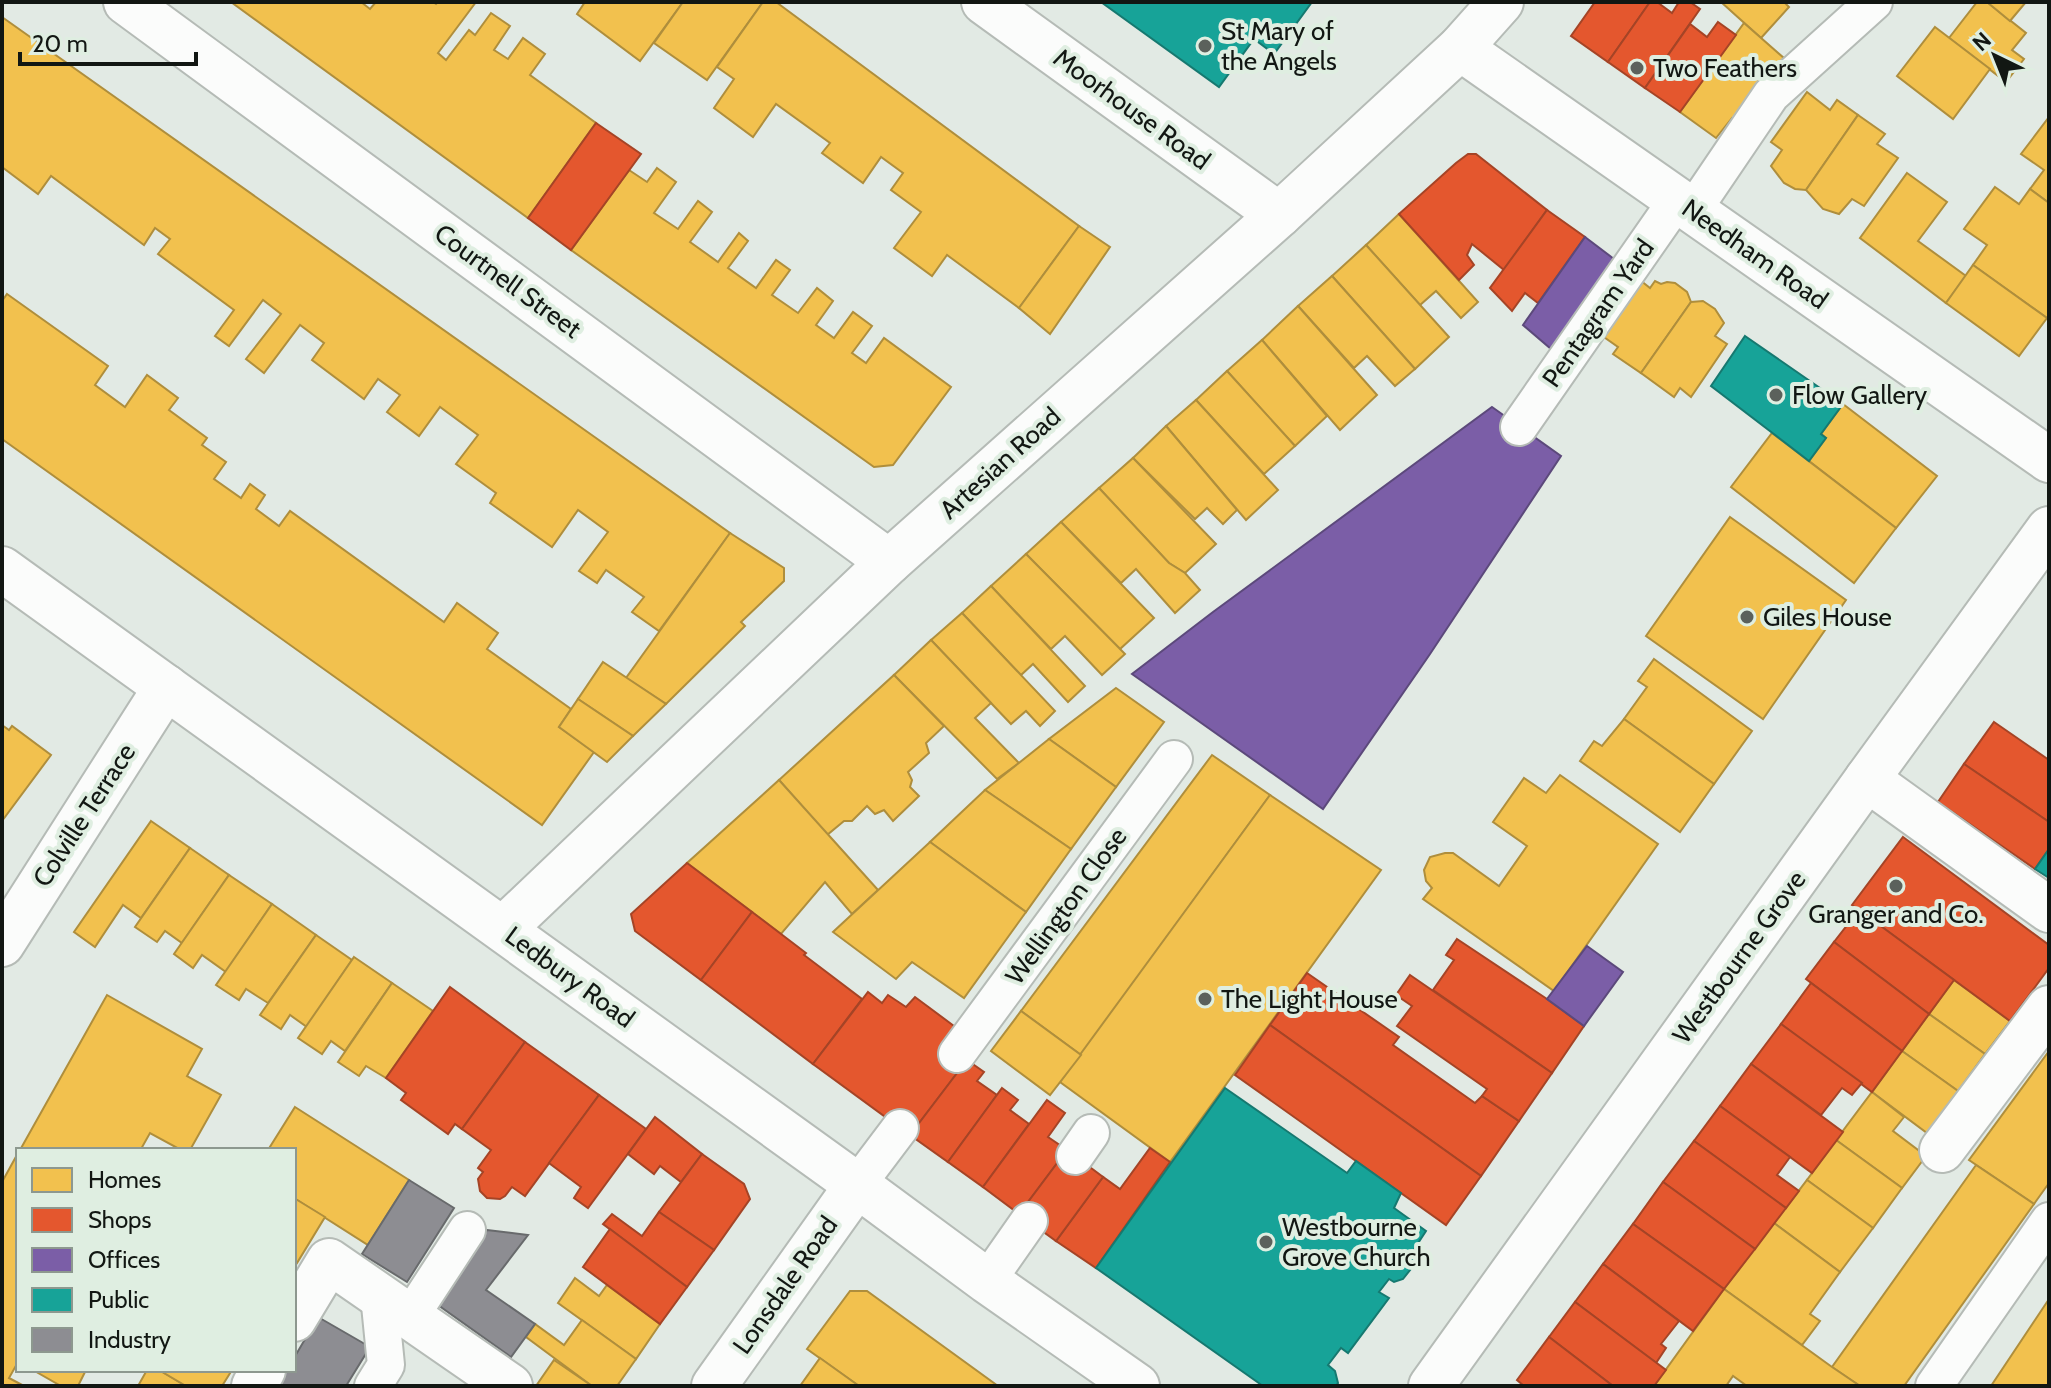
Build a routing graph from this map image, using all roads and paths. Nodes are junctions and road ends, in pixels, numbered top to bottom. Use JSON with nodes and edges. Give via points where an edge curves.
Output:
{"nodes":[{"id":1,"x":126,"y":2,"type":"edge"},
{"id":2,"x":984,"y":2,"type":"edge"},
{"id":3,"x":1501,"y":2,"type":"edge"},
{"id":4,"x":1874,"y":2,"type":"edge"},
{"id":5,"x":1460,"y":48,"type":"junction"},
{"id":6,"x":1685,"y":205,"type":"junction"},
{"id":7,"x":1279,"y":215,"type":"junction"},
{"id":8,"x":1519,"y":427,"type":"dead end"},
{"id":9,"x":2049,"y":460,"type":"edge"},
{"id":10,"x":2049,"y":529,"type":"edge"},
{"id":11,"x":889,"y":562,"type":"junction"},
{"id":12,"x":2,"y":569,"type":"edge"},
{"id":13,"x":166,"y":687,"type":"junction"},
{"id":14,"x":1174,"y":759,"type":"dead end"},
{"id":15,"x":1867,"y":779,"type":"junction"},
{"id":16,"x":2049,"y":910,"type":"edge"},
{"id":17,"x":503,"y":929,"type":"junction"},
{"id":18,"x":2,"y":944,"type":"edge"},
{"id":19,"x":2049,"y":1008,"type":"edge"},
{"id":20,"x":957,"y":1054,"type":"dead end"},
{"id":21,"x":900,"y":1128,"type":"dead end"},
{"id":22,"x":1942,"y":1150,"type":"dead end"},
{"id":23,"x":857,"y":1185,"type":"junction"},
{"id":24,"x":1029,"y":1221,"type":"dead end"},
{"id":25,"x":2049,"y":1221,"type":"edge"},
{"id":26,"x":467,"y":1230,"type":"dead end"},
{"id":27,"x":987,"y":1281,"type":"junction"},
{"id":28,"x":394,"y":1306,"type":"junction"},
{"id":29,"x":296,"y":1316,"type":"edge"},
{"id":30,"x":373,"y":1386,"type":"edge"},
{"id":31,"x":510,"y":1386,"type":"edge"},
{"id":32,"x":714,"y":1386,"type":"edge"},
{"id":33,"x":1137,"y":1386,"type":"edge"},
{"id":34,"x":1431,"y":1386,"type":"edge"},
{"id":35,"x":1934,"y":1386,"type":"edge"}],
"edges":[{"from":1,"to":11,"type":"street","name":"Courtnell Street"},
{"from":2,"to":7,"type":"street","name":"Moorhouse Road"},
{"from":3,"to":5,"type":"street","name":"Artesian Road"},
{"from":4,"to":6,"type":"lane","name":"Pentagram Yard","via":[[1771,95]]},
{"from":5,"to":6,"type":"street","name":"Needham Road"},
{"from":5,"to":7,"type":"street","name":"Artesian Road"},
{"from":6,"to":8,"type":"lane","name":"Pentagram Yard"},
{"from":6,"to":9,"type":"street","name":"Needham Road"},
{"from":7,"to":11,"type":"street","name":"Artesian Road"},
{"from":10,"to":15,"type":"street","name":"Westbourne Grove"},
{"from":11,"to":17,"type":"street","name":"Artesian Road"},
{"from":12,"to":13,"type":"street","name":"Ledbury Road"},
{"from":13,"to":17,"type":"street","name":"Ledbury Road"},
{"from":13,"to":18,"type":"street","name":"Colville Terrace"},
{"from":14,"to":20,"type":"lane","name":"Wellington Close"},
{"from":15,"to":16,"type":"street"},
{"from":15,"to":34,"type":"street","name":"Westbourne Grove"},
{"from":17,"to":23,"type":"street","name":"Ledbury Road"},
{"from":19,"to":22,"type":"street"},
{"from":21,"to":23,"type":"lane"},
{"from":23,"to":27,"type":"street","name":"Ledbury Road"},
{"from":23,"to":32,"type":"street","name":"Lonsdale Road"},
{"from":24,"to":27,"type":"lane"},
{"from":25,"to":35,"type":"lane"},
{"from":26,"to":28,"type":"lane"},
{"from":27,"to":33,"type":"street","name":"Ledbury Road"},
{"from":28,"to":29,"type":"street","via":[[329,1261]]},
{"from":28,"to":30,"type":"lane","via":[[386,1365]]},
{"from":28,"to":31,"type":"street"}]}
